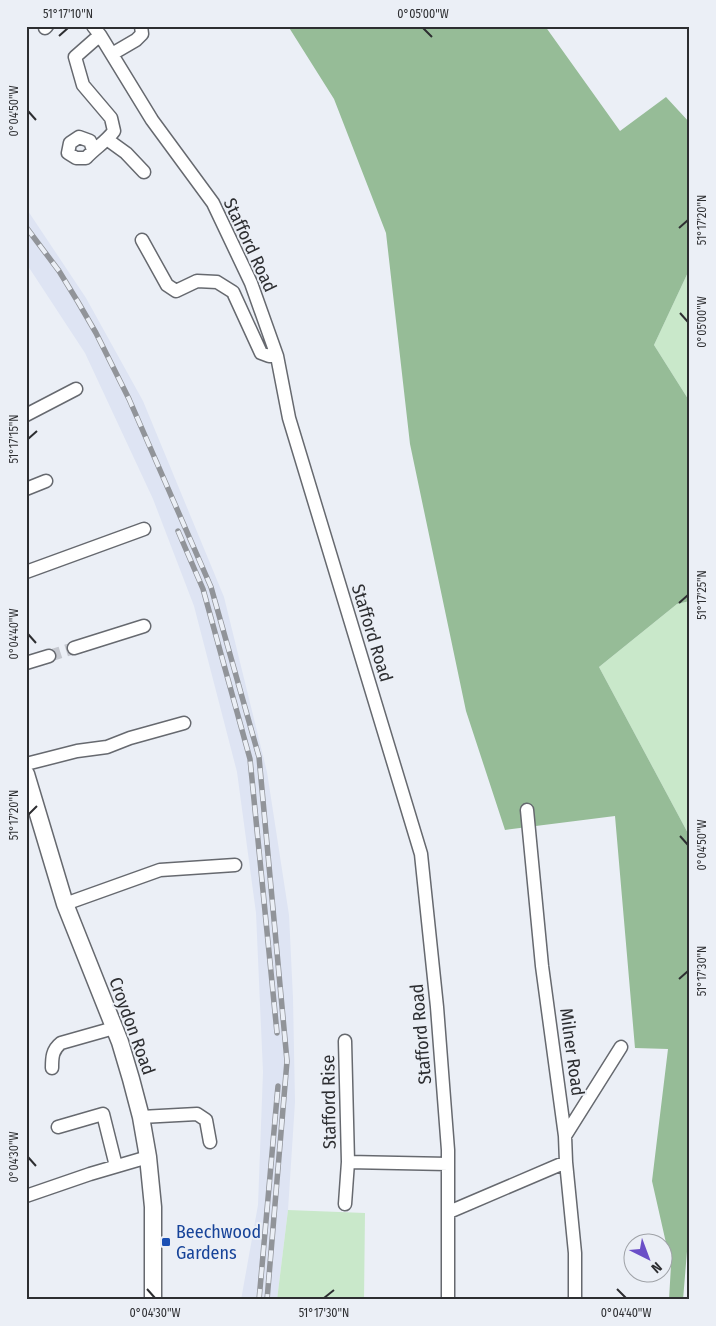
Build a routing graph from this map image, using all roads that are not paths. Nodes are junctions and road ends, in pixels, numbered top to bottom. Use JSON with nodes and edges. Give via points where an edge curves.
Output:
{"nodes":[{"id":1,"x":141,"y":26,"type":"edge"},
{"id":2,"x":97,"y":31,"type":"edge"},
{"id":3,"x":112,"y":54,"type":"junction"},
{"id":4,"x":108,"y":140,"type":"junction"},
{"id":5,"x":93,"y":150,"type":"dead end"},
{"id":6,"x":144,"y":172,"type":"dead end"},
{"id":7,"x":142,"y":240,"type":"dead end"},
{"id":8,"x":277,"y":356,"type":"junction"},
{"id":9,"x":76,"y":388,"type":"dead end"},
{"id":10,"x":26,"y":415,"type":"edge"},
{"id":11,"x":46,"y":481,"type":"dead end"},
{"id":12,"x":26,"y":489,"type":"edge"},
{"id":13,"x":144,"y":529,"type":"dead end"},
{"id":14,"x":26,"y":572,"type":"edge"},
{"id":15,"x":144,"y":626,"type":"dead end"},
{"id":16,"x":74,"y":648,"type":"tunnel mouth"},
{"id":17,"x":49,"y":656,"type":"tunnel mouth"},
{"id":18,"x":26,"y":663,"type":"edge"},
{"id":19,"x":184,"y":723,"type":"dead end"},
{"id":20,"x":26,"y":764,"type":"edge"},
{"id":21,"x":26,"y":774,"type":"edge"},
{"id":22,"x":527,"y":810,"type":"dead end"},
{"id":23,"x":235,"y":865,"type":"dead end"},
{"id":24,"x":65,"y":904,"type":"junction"},
{"id":25,"x":114,"y":1028,"type":"junction"},
{"id":26,"x":345,"y":1042,"type":"dead end"},
{"id":27,"x":621,"y":1048,"type":"dead end"},
{"id":28,"x":52,"y":1068,"type":"dead end"},
{"id":29,"x":141,"y":1117,"type":"junction"},
{"id":30,"x":58,"y":1127,"type":"dead end"},
{"id":31,"x":565,"y":1136,"type":"junction"},
{"id":32,"x":210,"y":1142,"type":"dead end"},
{"id":33,"x":148,"y":1157,"type":"junction"},
{"id":34,"x":348,"y":1162,"type":"junction"},
{"id":35,"x":566,"y":1162,"type":"junction"},
{"id":36,"x":448,"y":1164,"type":"junction"},
{"id":37,"x":116,"y":1166,"type":"junction"},
{"id":38,"x":26,"y":1196,"type":"edge"},
{"id":39,"x":345,"y":1204,"type":"dead end"},
{"id":40,"x":449,"y":1212,"type":"junction"},
{"id":41,"x":153,"y":1300,"type":"edge"},
{"id":42,"x":448,"y":1300,"type":"edge"},
{"id":43,"x":575,"y":1300,"type":"edge"}],
"edges":[{"from":1,"to":3,"type":"street","via":[[142,34],[136,40]]},
{"from":2,"to":3,"type":"street","name":"Stafford Road"},
{"from":2,"to":4,"type":"street","via":[[75,57],[83,85],[111,118],[114,132]]},
{"from":3,"to":8,"type":"street","name":"Stafford Road","via":[[152,120],[214,203],[250,283]]},
{"from":4,"to":5,"type":"street"},
{"from":4,"to":6,"type":"street"},
{"from":7,"to":8,"type":"street","via":[[167,285],[176,291],[197,281],[217,282],[233,292],[261,353]]},
{"from":8,"to":36,"type":"street","name":"Stafford Road","via":[[288,418],[421,854],[437,1007]]},
{"from":9,"to":10,"type":"street"},
{"from":11,"to":12,"type":"street"},
{"from":13,"to":14,"type":"street"},
{"from":15,"to":16,"type":"street"},
{"from":17,"to":18,"type":"street"},
{"from":19,"to":20,"type":"street","via":[[108,747]]},
{"from":21,"to":24,"type":"main road","name":"Croydon Road"},
{"from":22,"to":31,"type":"street","name":"Milner Road","via":[[542,966]]},
{"from":23,"to":24,"type":"street","via":[[160,870]]},
{"from":24,"to":25,"type":"main road","name":"Croydon Road"},
{"from":25,"to":28,"type":"street","via":[[61,1044],[53,1052]]},
{"from":25,"to":29,"type":"main road","name":"Croydon Road"},
{"from":26,"to":34,"type":"street","name":"Stafford Rise"},
{"from":27,"to":31,"type":"street"},
{"from":29,"to":32,"type":"street","via":[[197,1114],[206,1120]]},
{"from":29,"to":33,"type":"main road","name":"Croydon Road"},
{"from":30,"to":37,"type":"street","via":[[104,1114]]},
{"from":31,"to":35,"type":"street","name":"Milner Road"},
{"from":33,"to":37,"type":"street"},
{"from":33,"to":41,"type":"main road","name":"Croydon Road","via":[[153,1207]]},
{"from":34,"to":36,"type":"street","name":"Stafford Rise"},
{"from":34,"to":39,"type":"street","name":"Stafford Rise"},
{"from":35,"to":40,"type":"street"},
{"from":35,"to":43,"type":"street","name":"Milner Road","via":[[575,1253]]},
{"from":36,"to":40,"type":"street","name":"Stafford Road"},
{"from":37,"to":38,"type":"street"},
{"from":40,"to":42,"type":"street","name":"Stafford Road"}]}
